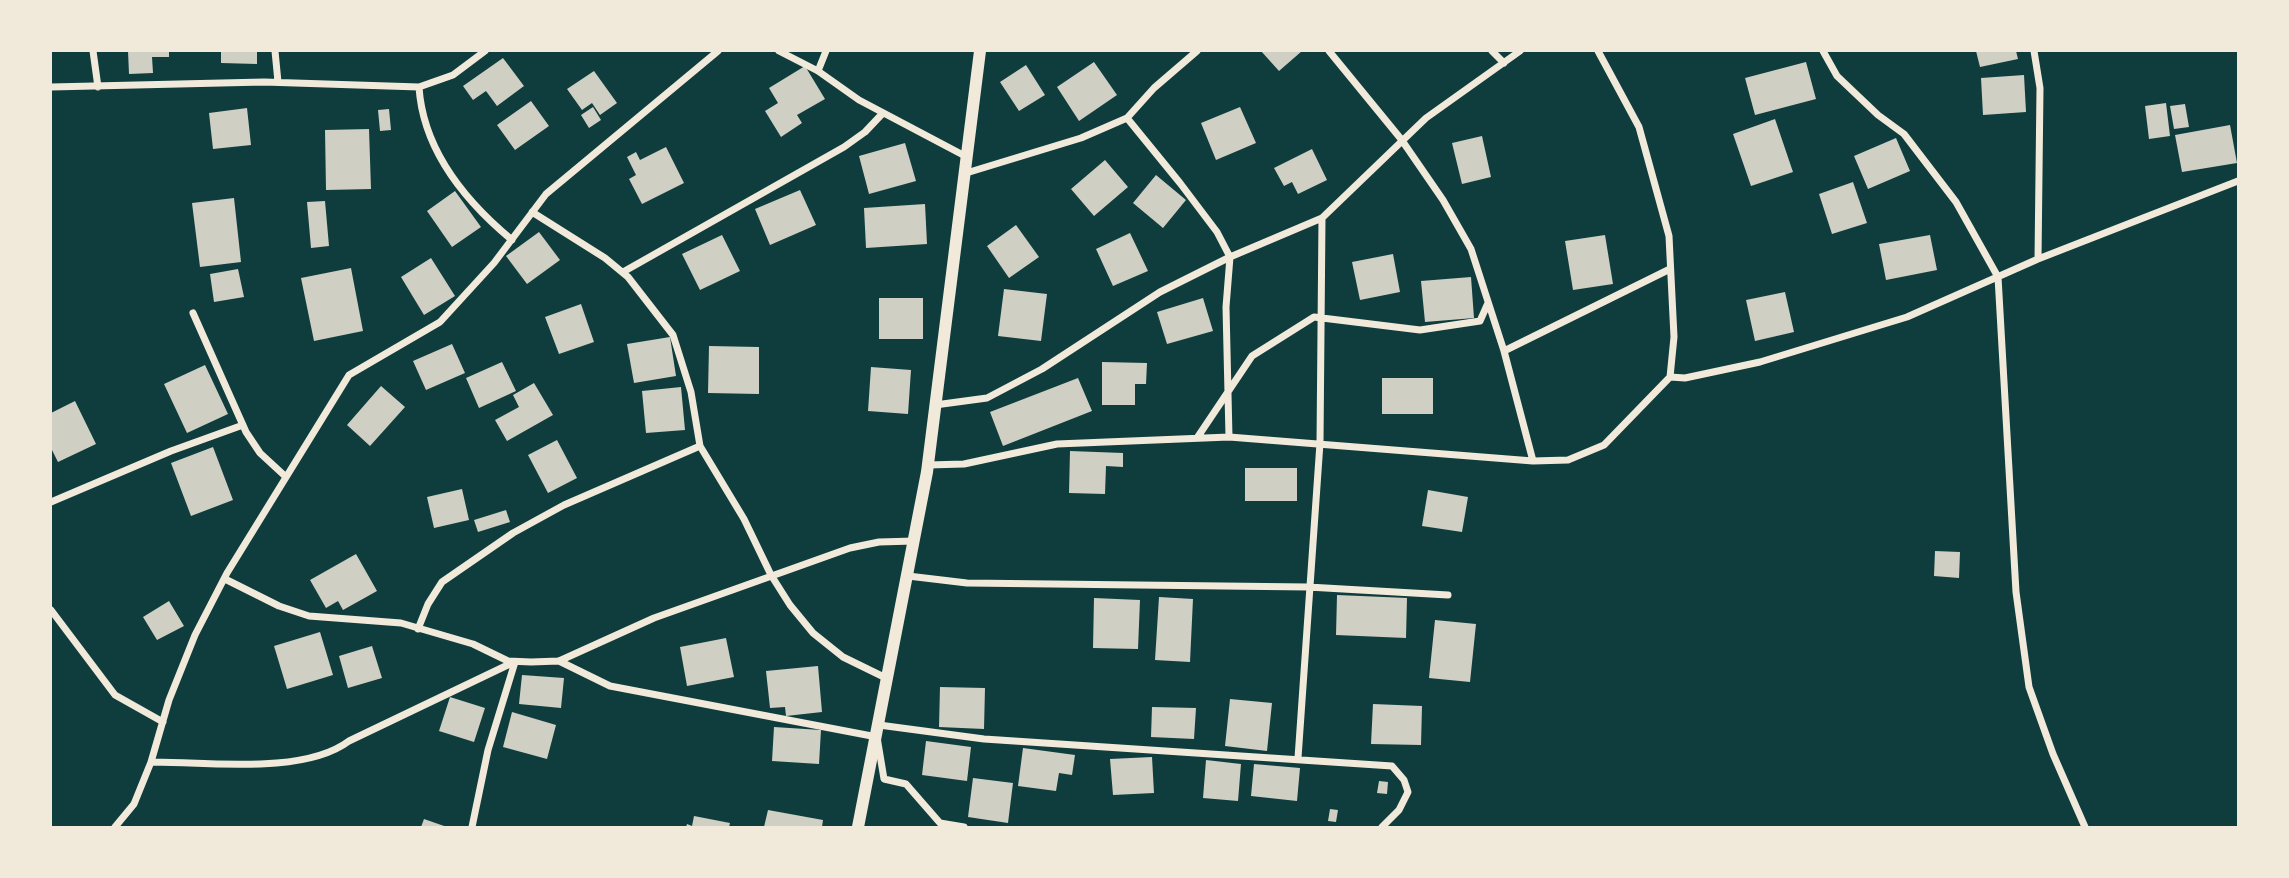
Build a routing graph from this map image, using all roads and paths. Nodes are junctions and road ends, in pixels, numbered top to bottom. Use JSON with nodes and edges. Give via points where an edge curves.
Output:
{"nodes":[{"id":1,"x":93,"y":51,"type":"edge"},
{"id":2,"x":275,"y":51,"type":"edge"},
{"id":3,"x":485,"y":51,"type":"edge"},
{"id":4,"x":718,"y":51,"type":"edge"},
{"id":5,"x":779,"y":51,"type":"edge"},
{"id":6,"x":826,"y":51,"type":"edge"},
{"id":7,"x":980,"y":51,"type":"edge"},
{"id":8,"x":1197,"y":51,"type":"edge"},
{"id":9,"x":1329,"y":51,"type":"edge"},
{"id":10,"x":1492,"y":51,"type":"edge"},
{"id":11,"x":1520,"y":51,"type":"edge"},
{"id":12,"x":1598,"y":51,"type":"edge"},
{"id":13,"x":1823,"y":51,"type":"edge"},
{"id":14,"x":2034,"y":51,"type":"edge"},
{"id":15,"x":1504,"y":64,"type":"junction"},
{"id":16,"x":818,"y":71,"type":"junction"},
{"id":17,"x":278,"y":82,"type":"junction"},
{"id":18,"x":419,"y":86,"type":"junction"},
{"id":19,"x":98,"y":87,"type":"junction"},
{"id":20,"x":51,"y":88,"type":"edge"},
{"id":21,"x":883,"y":113,"type":"junction"},
{"id":22,"x":1127,"y":118,"type":"junction"},
{"id":23,"x":1401,"y":139,"type":"junction"},
{"id":24,"x":965,"y":156,"type":"junction"},
{"id":25,"x":963,"y":174,"type":"junction"},
{"id":26,"x":2238,"y":181,"type":"edge"},
{"id":27,"x":532,"y":212,"type":"junction"},
{"id":28,"x":1322,"y":218,"type":"junction"},
{"id":29,"x":512,"y":240,"type":"junction"},
{"id":30,"x":1230,"y":257,"type":"junction"},
{"id":31,"x":2038,"y":259,"type":"junction"},
{"id":32,"x":1670,"y":269,"type":"junction"},
{"id":33,"x":623,"y":272,"type":"junction"},
{"id":34,"x":1998,"y":277,"type":"junction"},
{"id":35,"x":1488,"y":303,"type":"junction"},
{"id":36,"x":193,"y":313,"type":"dead end"},
{"id":37,"x":1322,"y":317,"type":"junction"},
{"id":38,"x":1504,"y":351,"type":"junction"},
{"id":39,"x":1670,"y":377,"type":"junction"},
{"id":40,"x":1227,"y":393,"type":"junction"},
{"id":41,"x":935,"y":405,"type":"junction"},
{"id":42,"x":243,"y":425,"type":"junction"},
{"id":43,"x":1228,"y":437,"type":"junction"},
{"id":44,"x":1197,"y":438,"type":"junction"},
{"id":45,"x":1320,"y":443,"type":"junction"},
{"id":46,"x":699,"y":446,"type":"junction"},
{"id":47,"x":1532,"y":461,"type":"junction"},
{"id":48,"x":928,"y":465,"type":"junction"},
{"id":49,"x":286,"y":477,"type":"junction"},
{"id":50,"x":51,"y":502,"type":"edge"},
{"id":51,"x":914,"y":541,"type":"junction"},
{"id":52,"x":771,"y":575,"type":"junction"},
{"id":53,"x":908,"y":576,"type":"junction"},
{"id":54,"x":225,"y":579,"type":"junction"},
{"id":55,"x":1308,"y":587,"type":"junction"},
{"id":56,"x":1448,"y":595,"type":"dead end"},
{"id":57,"x":51,"y":610,"type":"edge"},
{"id":58,"x":418,"y":629,"type":"junction"},
{"id":59,"x":559,"y":661,"type":"junction"},
{"id":60,"x":515,"y":662,"type":"junction"},
{"id":61,"x":888,"y":679,"type":"junction"},
{"id":62,"x":163,"y":722,"type":"junction"},
{"id":63,"x":878,"y":731,"type":"junction"},
{"id":64,"x":1298,"y":758,"type":"junction"},
{"id":65,"x":151,"y":762,"type":"junction"},
{"id":66,"x":115,"y":827,"type":"edge"},
{"id":67,"x":472,"y":827,"type":"edge"},
{"id":68,"x":858,"y":827,"type":"edge"},
{"id":69,"x":964,"y":827,"type":"edge"},
{"id":70,"x":1382,"y":827,"type":"edge"},
{"id":71,"x":2085,"y":827,"type":"edge"}],
"edges":[{"from":1,"to":19,"type":"street"},
{"from":2,"to":17,"type":"street"},
{"from":3,"to":18,"type":"street","via":[[453,75]]},
{"from":4,"to":27,"type":"street","via":[[546,194]]},
{"from":5,"to":16,"type":"street"},
{"from":6,"to":16,"type":"street"},
{"from":7,"to":24,"type":"street"},
{"from":8,"to":22,"type":"street"},
{"from":9,"to":23,"type":"street"},
{"from":10,"to":15,"type":"street"},
{"from":11,"to":15,"type":"street"},
{"from":12,"to":32,"type":"street","via":[[1639,127],[1669,236]]},
{"from":13,"to":34,"type":"street","via":[[1836,76],[1904,134],[1956,202]]},
{"from":14,"to":31,"type":"street","via":[[2040,88]]},
{"from":15,"to":23,"type":"street"},
{"from":16,"to":21,"type":"street"},
{"from":17,"to":18,"type":"street"},
{"from":17,"to":19,"type":"street"},
{"from":18,"to":29,"type":"street","via":[[421,112],[460,190]]},
{"from":19,"to":20,"type":"street"},
{"from":21,"to":24,"type":"street"},
{"from":21,"to":33,"type":"street","via":[[844,147]]},
{"from":22,"to":25,"type":"street","via":[[1081,138]]},
{"from":22,"to":30,"type":"street","via":[[1217,232]]},
{"from":23,"to":28,"type":"street","via":[[1373,172]]},
{"from":23,"to":35,"type":"street","via":[[1471,249]]},
{"from":24,"to":25,"type":"street"},
{"from":25,"to":41,"type":"street"},
{"from":26,"to":31,"type":"street"},
{"from":27,"to":29,"type":"street"},
{"from":27,"to":33,"type":"street"},
{"from":28,"to":30,"type":"street"},
{"from":28,"to":37,"type":"street"},
{"from":29,"to":49,"type":"street","via":[[440,322],[349,375]]},
{"from":30,"to":40,"type":"street"},
{"from":30,"to":41,"type":"street","via":[[1160,292],[1042,369],[987,398]]},
{"from":31,"to":34,"type":"street"},
{"from":32,"to":38,"type":"street"},
{"from":32,"to":39,"type":"street","via":[[1674,337]]},
{"from":33,"to":46,"type":"street","via":[[673,335],[691,392]]},
{"from":34,"to":39,"type":"street","via":[[1907,317],[1774,358],[1685,378]]},
{"from":34,"to":71,"type":"street","via":[[2015,592],[2029,687]]},
{"from":35,"to":37,"type":"street","via":[[1480,321],[1420,330]]},
{"from":35,"to":38,"type":"street"},
{"from":36,"to":42,"type":"street"},
{"from":37,"to":40,"type":"street","via":[[1314,317],[1252,356]]},
{"from":37,"to":45,"type":"street"},
{"from":38,"to":47,"type":"street"},
{"from":39,"to":47,"type":"street","via":[[1604,445],[1568,460]]},
{"from":40,"to":43,"type":"street"},
{"from":40,"to":44,"type":"street"},
{"from":41,"to":48,"type":"street"},
{"from":42,"to":49,"type":"street","via":[[260,453]]},
{"from":42,"to":50,"type":"street","via":[[171,450]]},
{"from":43,"to":44,"type":"street"},
{"from":43,"to":45,"type":"street"},
{"from":44,"to":48,"type":"street","via":[[1057,444],[964,464]]},
{"from":45,"to":47,"type":"street"},
{"from":45,"to":55,"type":"street"},
{"from":46,"to":52,"type":"street","via":[[760,548]]},
{"from":46,"to":58,"type":"street","via":[[564,505],[513,533],[442,582]]},
{"from":48,"to":51,"type":"street"},
{"from":49,"to":54,"type":"street"},
{"from":51,"to":52,"type":"street","via":[[850,548]]},
{"from":51,"to":53,"type":"street"},
{"from":52,"to":59,"type":"street","via":[[654,618]]},
{"from":52,"to":61,"type":"street","via":[[813,633],[843,657]]},
{"from":53,"to":55,"type":"street","via":[[967,583]]},
{"from":53,"to":61,"type":"street"},
{"from":54,"to":58,"type":"street","via":[[309,616],[356,617]]},
{"from":54,"to":62,"type":"street","via":[[195,635]]},
{"from":55,"to":56,"type":"street"},
{"from":55,"to":64,"type":"street"},
{"from":57,"to":62,"type":"street","via":[[115,695]]},
{"from":58,"to":60,"type":"street","via":[[473,644]]},
{"from":59,"to":60,"type":"street"},
{"from":59,"to":63,"type":"street","via":[[610,686]]},
{"from":60,"to":65,"type":"street","via":[[349,741],[334,753],[299,763]]},
{"from":60,"to":67,"type":"street","via":[[488,750]]},
{"from":61,"to":63,"type":"street"},
{"from":62,"to":65,"type":"street"},
{"from":63,"to":64,"type":"street"},
{"from":63,"to":68,"type":"street"},
{"from":63,"to":69,"type":"street","via":[[884,779],[906,784],[940,823]]},
{"from":64,"to":70,"type":"street","via":[[1392,766],[1408,793]]},
{"from":65,"to":66,"type":"street","via":[[134,804]]}]}
